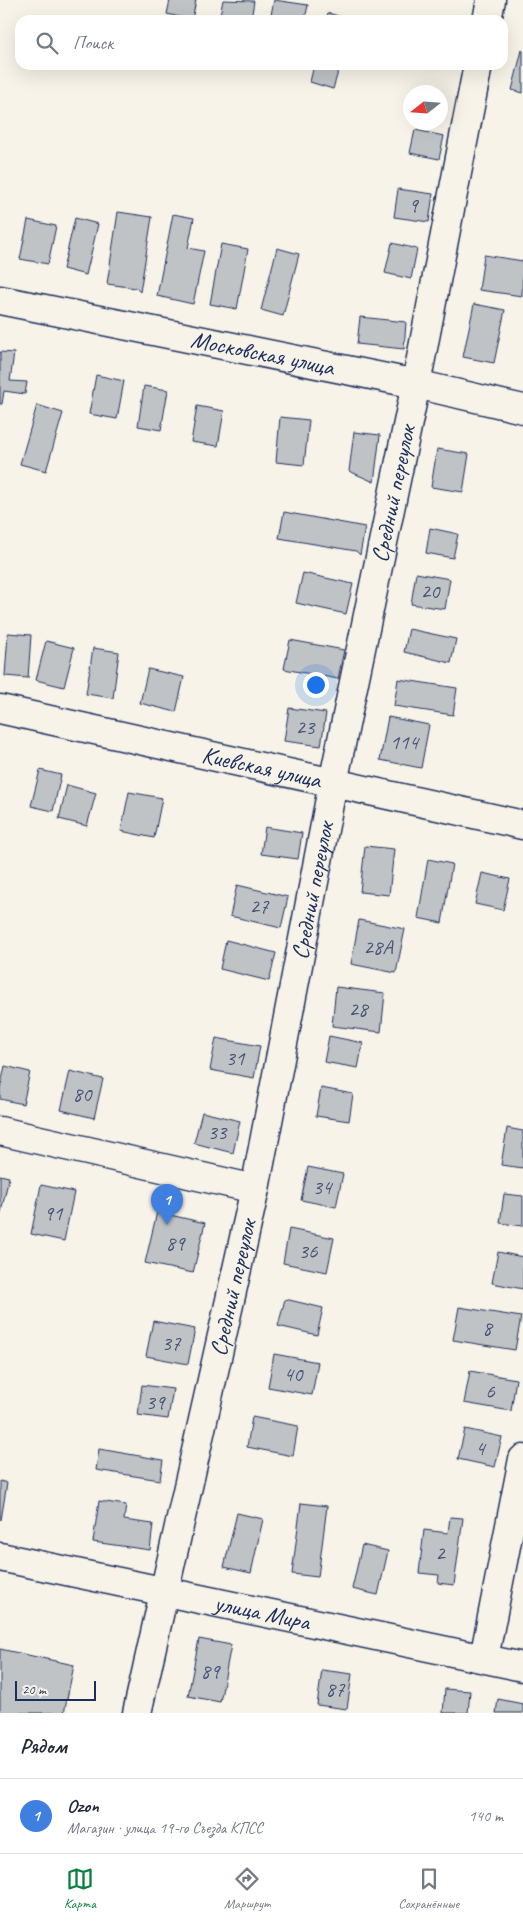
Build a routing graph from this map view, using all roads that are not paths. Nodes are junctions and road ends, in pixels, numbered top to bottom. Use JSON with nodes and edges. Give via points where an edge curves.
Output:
{"nodes":[{"id":1,"x":491,"y":0,"type":"edge"},
{"id":2,"x":488,"y":15,"type":"edge"},
{"id":3,"x":477,"y":70,"type":"edge"},
{"id":4,"x":0,"y":300,"type":"edge"},
{"id":5,"x":416,"y":384,"type":"junction"},
{"id":6,"x":523,"y":409,"type":"edge"},
{"id":7,"x":0,"y":709,"type":"edge"},
{"id":8,"x":333,"y":783,"type":"junction"},
{"id":9,"x":523,"y":825,"type":"edge"},
{"id":10,"x":0,"y":1131,"type":"edge"},
{"id":11,"x":255,"y":1189,"type":"junction"},
{"id":12,"x":523,"y":1459,"type":"edge"},
{"id":13,"x":0,"y":1557,"type":"edge"},
{"id":14,"x":165,"y":1591,"type":"junction"},
{"id":15,"x":484,"y":1658,"type":"junction"},
{"id":16,"x":523,"y":1667,"type":"edge"},
{"id":17,"x":137,"y":1713,"type":"edge"}],
"edges":[{"from":1,"to":2,"type":"street"},
{"from":3,"to":5,"type":"street","name":"Средний переулок"},
{"from":4,"to":5,"type":"street","name":"Московская улица"},
{"from":5,"to":6,"type":"street","name":"Московская улица"},
{"from":5,"to":8,"type":"street","name":"Средний переулок"},
{"from":7,"to":8,"type":"street","name":"Киевская улица"},
{"from":8,"to":9,"type":"street","name":"Киевская улица"},
{"from":8,"to":11,"type":"street","name":"Средний переулок"},
{"from":10,"to":11,"type":"street"},
{"from":11,"to":14,"type":"street","name":"Средний переулок"},
{"from":12,"to":15,"type":"street"},
{"from":13,"to":14,"type":"street","name":"улица Мира"},
{"from":14,"to":15,"type":"street","name":"улица Мира"},
{"from":14,"to":17,"type":"street","name":"Средний переулок"},
{"from":15,"to":16,"type":"street","name":"улица Мира"}]}
